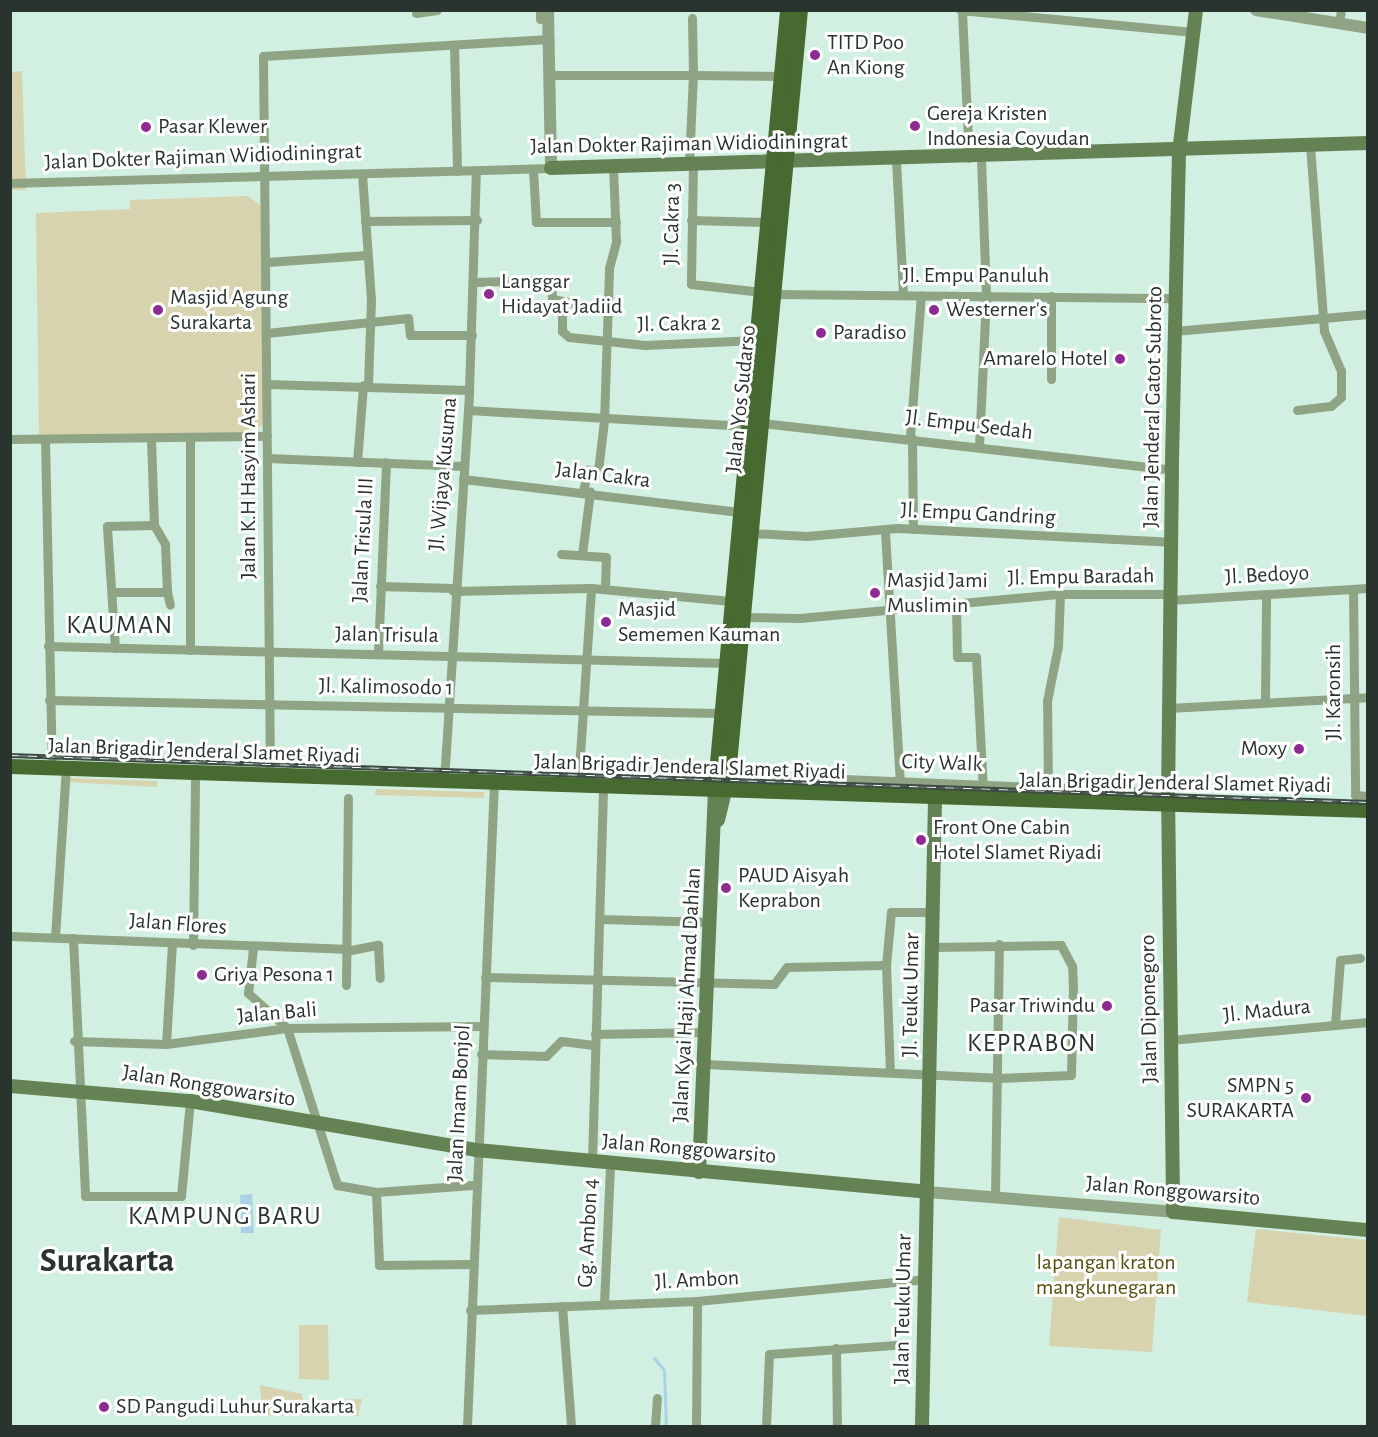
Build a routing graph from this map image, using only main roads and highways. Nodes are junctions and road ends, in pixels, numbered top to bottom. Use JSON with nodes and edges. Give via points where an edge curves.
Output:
{"nodes":[{"id":1,"x":787,"y":10,"type":"edge"},
{"id":2,"x":800,"y":10,"type":"edge"},
{"id":3,"x":1196,"y":10,"type":"edge"},
{"id":4,"x":1368,"y":143,"type":"edge"},
{"id":5,"x":1179,"y":152,"type":"junction"},
{"id":6,"x":782,"y":162,"type":"junction"},
{"id":7,"x":551,"y":168,"type":"road end"},
{"id":8,"x":768,"y":293,"type":"junction"},
{"id":9,"x":757,"y":425,"type":"junction"},
{"id":10,"x":10,"y":766,"type":"edge"},
{"id":11,"x":722,"y":774,"type":"junction"},
{"id":12,"x":720,"y":792,"type":"junction"},
{"id":13,"x":935,"y":800,"type":"junction"},
{"id":14,"x":1168,"y":806,"type":"junction"},
{"id":15,"x":1368,"y":810,"type":"edge"},
{"id":16,"x":10,"y":1086,"type":"edge"},
{"id":17,"x":699,"y":1172,"type":"junction"},
{"id":18,"x":927,"y":1192,"type":"junction"},
{"id":19,"x":1173,"y":1212,"type":"joint"},
{"id":20,"x":1368,"y":1230,"type":"edge"},
{"id":21,"x":922,"y":1426,"type":"edge"}],
"edges":[{"from":1,"to":6,"type":"main road","name":"Jalan Yos Sudarso"},
{"from":2,"to":6,"type":"main road","name":"Jalan Yos Sudarso"},
{"from":3,"to":5,"type":"main road","name":"Jalan Jenderal Gatot Subroto"},
{"from":4,"to":5,"type":"main road","name":"Jalan Dokter Rajiman Widiodiningrat"},
{"from":5,"to":6,"type":"main road","name":"Jalan Dokter Rajiman Widiodiningrat"},
{"from":5,"to":14,"type":"main road","name":"Jalan Jenderal Gatot Subroto"},
{"from":6,"to":7,"type":"main road","name":"Jalan Dokter Rajiman Widiodiningrat"},
{"from":6,"to":8,"type":"main road","name":"Jalan Yos Sudarso"},
{"from":6,"to":8,"type":"main road","name":"Jalan Yos Sudarso","via":[[770,222]]},
{"from":8,"to":9,"type":"main road","name":"Jalan Yos Sudarso"},
{"from":8,"to":9,"type":"main road","name":"Jalan Yos Sudarso","via":[[756,340]]},
{"from":9,"to":11,"type":"main road","name":"Jalan Yos Sudarso","via":[[742,617]]},
{"from":9,"to":11,"type":"main road","name":"Jalan Yos Sudarso","via":[[739,512],[730,601],[721,712]]},
{"from":10,"to":12,"type":"main road","name":"Jalan Brigadir Jenderal Slamet Riyadi"},
{"from":11,"to":12,"type":"main road","name":"Jalan Yos Sudarso"},
{"from":12,"to":13,"type":"main road","name":"Jalan Brigadir Jenderal Slamet Riyadi"},
{"from":12,"to":17,"type":"main road","name":"Jalan Kyai Haji Ahmad Dahlan"},
{"from":13,"to":14,"type":"main road","name":"Jalan Brigadir Jenderal Slamet Riyadi"},
{"from":13,"to":18,"type":"main road","name":"Jl. Teuku Umar"},
{"from":14,"to":15,"type":"main road","name":"Jalan Brigadir Jenderal Slamet Riyadi"},
{"from":14,"to":19,"type":"main road","name":"Jalan Diponegoro"},
{"from":16,"to":17,"type":"main road","name":"Jalan Ronggowarsito","via":[[76,1088],[190,1101],[476,1150]]},
{"from":17,"to":18,"type":"main road","name":"Jalan Ronggowarsito"},
{"from":18,"to":21,"type":"main road","name":"Jalan Teuku Umar"},
{"from":19,"to":20,"type":"main road","name":"Jalan Ronggowarsito"}]}
